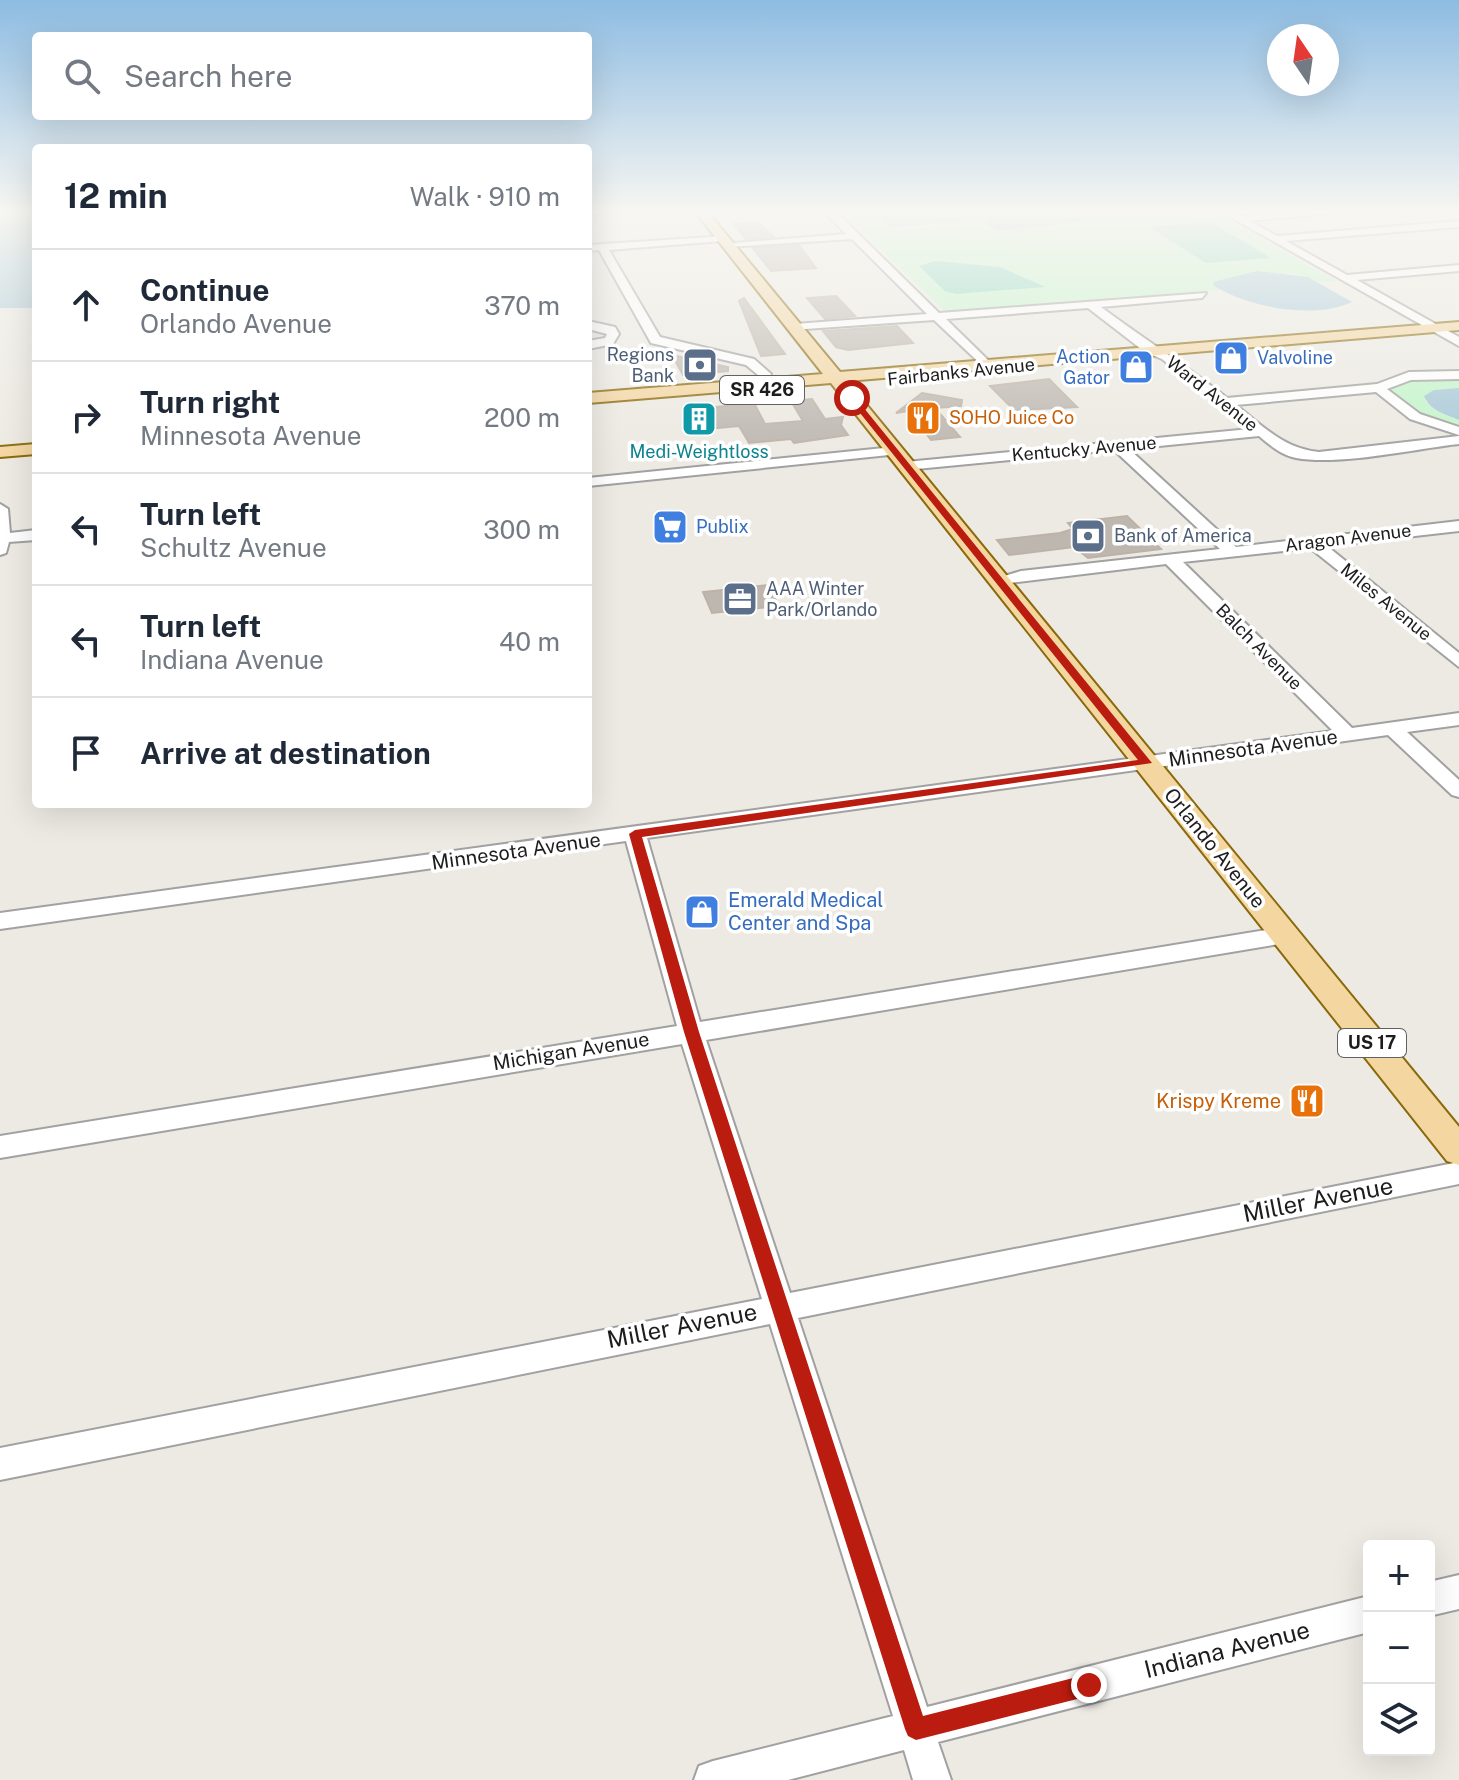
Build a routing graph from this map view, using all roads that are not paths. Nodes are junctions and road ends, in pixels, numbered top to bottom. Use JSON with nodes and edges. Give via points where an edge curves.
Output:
{"nodes":[{"id":1,"x":628,"y":293,"type":"edge"},
{"id":2,"x":767,"y":293,"type":"edge"},
{"id":3,"x":913,"y":293,"type":"edge"},
{"id":4,"x":1373,"y":293,"type":"edge"},
{"id":5,"x":1202,"y":295,"type":"dead end"},
{"id":6,"x":1090,"y":304,"type":"junction"},
{"id":7,"x":937,"y":317,"type":"junction"},
{"id":8,"x":592,"y":326,"type":"edge"},
{"id":9,"x":1459,"y":326,"type":"edge"},
{"id":10,"x":795,"y":328,"type":"junction"},
{"id":11,"x":1436,"y":328,"type":"junction"},
{"id":12,"x":1459,"y":342,"type":"edge"},
{"id":13,"x":594,"y":345,"type":"edge"},
{"id":14,"x":1157,"y":353,"type":"junction"},
{"id":15,"x":1046,"y":363,"type":"junction"},
{"id":16,"x":986,"y":365,"type":"junction"},
{"id":17,"x":1459,"y":375,"type":"edge"},
{"id":18,"x":838,"y":380,"type":"junction"},
{"id":19,"x":761,"y":383,"type":"junction"},
{"id":20,"x":1379,"y":388,"type":"junction"},
{"id":21,"x":592,"y":398,"type":"edge"},
{"id":22,"x":1224,"y":402,"type":"junction"},
{"id":23,"x":592,"y":405,"type":"edge"},
{"id":24,"x":1262,"y":432,"type":"junction"},
{"id":25,"x":1458,"y":437,"type":"edge"},
{"id":26,"x":1118,"y":446,"type":"junction"},
{"id":27,"x":32,"y":450,"type":"edge"},
{"id":28,"x":1,"y":455,"type":"edge"},
{"id":29,"x":900,"y":459,"type":"junction"},
{"id":30,"x":592,"y":482,"type":"edge"},
{"id":31,"x":0,"y":509,"type":"edge"},
{"id":32,"x":1459,"y":526,"type":"edge"},
{"id":33,"x":32,"y":536,"type":"edge"},
{"id":34,"x":1314,"y":543,"type":"junction"},
{"id":35,"x":2,"y":544,"type":"edge"},
{"id":36,"x":1233,"y":552,"type":"junction"},
{"id":37,"x":1170,"y":559,"type":"junction"},
{"id":38,"x":1000,"y":582,"type":"junction"},
{"id":39,"x":1459,"y":662,"type":"edge"},
{"id":40,"x":1459,"y":719,"type":"edge"},
{"id":41,"x":1393,"y":729,"type":"junction"},
{"id":42,"x":1348,"y":735,"type":"junction"},
{"id":43,"x":1146,"y":763,"type":"junction"},
{"id":44,"x":1459,"y":791,"type":"edge"},
{"id":45,"x":635,"y":834,"type":"junction"},
{"id":46,"x":0,"y":921,"type":"edge"},
{"id":47,"x":1285,"y":935,"type":"junction"},
{"id":48,"x":691,"y":1032,"type":"junction"},
{"id":49,"x":0,"y":1147,"type":"edge"},
{"id":50,"x":1459,"y":1151,"type":"edge"},
{"id":51,"x":1459,"y":1173,"type":"edge"},
{"id":52,"x":779,"y":1306,"type":"junction"},
{"id":53,"x":0,"y":1464,"type":"edge"},
{"id":54,"x":1459,"y":1592,"type":"edge"},
{"id":55,"x":1435,"y":1598,"type":"edge"},
{"id":56,"x":1363,"y":1616,"type":"edge"},
{"id":57,"x":916,"y":1729,"type":"junction"},
{"id":58,"x":713,"y":1780,"type":"edge"},
{"id":59,"x":932,"y":1780,"type":"edge"}],
"edges":[{"from":1,"to":19,"type":"street","via":[[655,340],[750,362],[765,374]]},
{"from":2,"to":10,"type":"main road","name":"Orlando Avenue","number":"US 17"},
{"from":3,"to":7,"type":"street"},
{"from":4,"to":11,"type":"street"},
{"from":5,"to":6,"type":"street"},
{"from":6,"to":7,"type":"street"},
{"from":6,"to":14,"type":"street","name":"Ward Avenue"},
{"from":7,"to":10,"type":"street"},
{"from":7,"to":16,"type":"street"},
{"from":8,"to":13,"type":"street","via":[[611,330],[612,338]]},
{"from":9,"to":11,"type":"main road","name":"Fairbanks Avenue","number":"SR 426"},
{"from":10,"to":18,"type":"main road","name":"Orlando Avenue","number":"US 17"},
{"from":11,"to":12,"type":"street"},
{"from":11,"to":14,"type":"main road","name":"Fairbanks Avenue","number":"SR 426"},
{"from":14,"to":15,"type":"main road","name":"Fairbanks Avenue","number":"SR 426"},
{"from":14,"to":22,"type":"street","name":"Ward Avenue"},
{"from":15,"to":16,"type":"main road","name":"Fairbanks Avenue","number":"SR 426"},
{"from":15,"to":18,"type":"main road","name":"Fairbanks Avenue","number":"SR 426"},
{"from":16,"to":18,"type":"main road","name":"Fairbanks Avenue","number":"SR 426"},
{"from":17,"to":20,"type":"street","via":[[1409,376]]},
{"from":18,"to":19,"type":"main road","name":"Fairbanks Avenue","number":"SR 426"},
{"from":18,"to":23,"type":"main road","name":"Fairbanks Avenue","number":"SR 426"},
{"from":18,"to":29,"type":"main road","name":"Orlando Avenue","number":"US 17"},
{"from":19,"to":21,"type":"main road","name":"Fairbanks Avenue","number":"SR 426"},
{"from":20,"to":22,"type":"street"},
{"from":20,"to":25,"type":"street","via":[[1402,410]]},
{"from":22,"to":24,"type":"street","name":"Ward Avenue"},
{"from":24,"to":25,"type":"street","name":"Ward Avenue","via":[[1297,454],[1319,456]]},
{"from":24,"to":26,"type":"street","name":"Kentucky Avenue"},
{"from":26,"to":29,"type":"street","name":"Kentucky Avenue"},
{"from":26,"to":36,"type":"street"},
{"from":27,"to":28,"type":"main road"},
{"from":29,"to":30,"type":"street","name":"Kentucky Avenue"},
{"from":29,"to":38,"type":"main road","name":"Orlando Avenue","number":"US 17"},
{"from":31,"to":35,"type":"street"},
{"from":32,"to":34,"type":"street","name":"Aragon Avenue"},
{"from":33,"to":35,"type":"street"},
{"from":34,"to":36,"type":"street","name":"Aragon Avenue"},
{"from":34,"to":39,"type":"street","name":"Miles Avenue"},
{"from":36,"to":37,"type":"street","name":"Aragon Avenue"},
{"from":37,"to":38,"type":"street","name":"Aragon Avenue"},
{"from":37,"to":42,"type":"street","name":"Balch Avenue"},
{"from":38,"to":43,"type":"main road","name":"Orlando Avenue","number":"US 17"},
{"from":40,"to":41,"type":"street","name":"Minnesota Avenue"},
{"from":41,"to":42,"type":"street","name":"Minnesota Avenue"},
{"from":41,"to":44,"type":"street"},
{"from":42,"to":43,"type":"street","name":"Minnesota Avenue"},
{"from":43,"to":45,"type":"street","name":"Minnesota Avenue"},
{"from":43,"to":47,"type":"main road","name":"Orlando Avenue","number":"US 17"},
{"from":45,"to":46,"type":"street","name":"Minnesota Avenue"},
{"from":45,"to":48,"type":"street"},
{"from":47,"to":48,"type":"street","name":"Michigan Avenue"},
{"from":47,"to":50,"type":"main road","name":"Orlando Avenue","number":"US 17"},
{"from":48,"to":49,"type":"street","name":"Michigan Avenue"},
{"from":48,"to":52,"type":"street"},
{"from":51,"to":52,"type":"street","name":"Miller Avenue"},
{"from":52,"to":53,"type":"street","name":"Miller Avenue"},
{"from":52,"to":57,"type":"street"},
{"from":54,"to":55,"type":"street"},
{"from":56,"to":57,"type":"street","name":"Indiana Avenue"},
{"from":57,"to":58,"type":"street","name":"Indiana Avenue"},
{"from":57,"to":59,"type":"street"}]}
